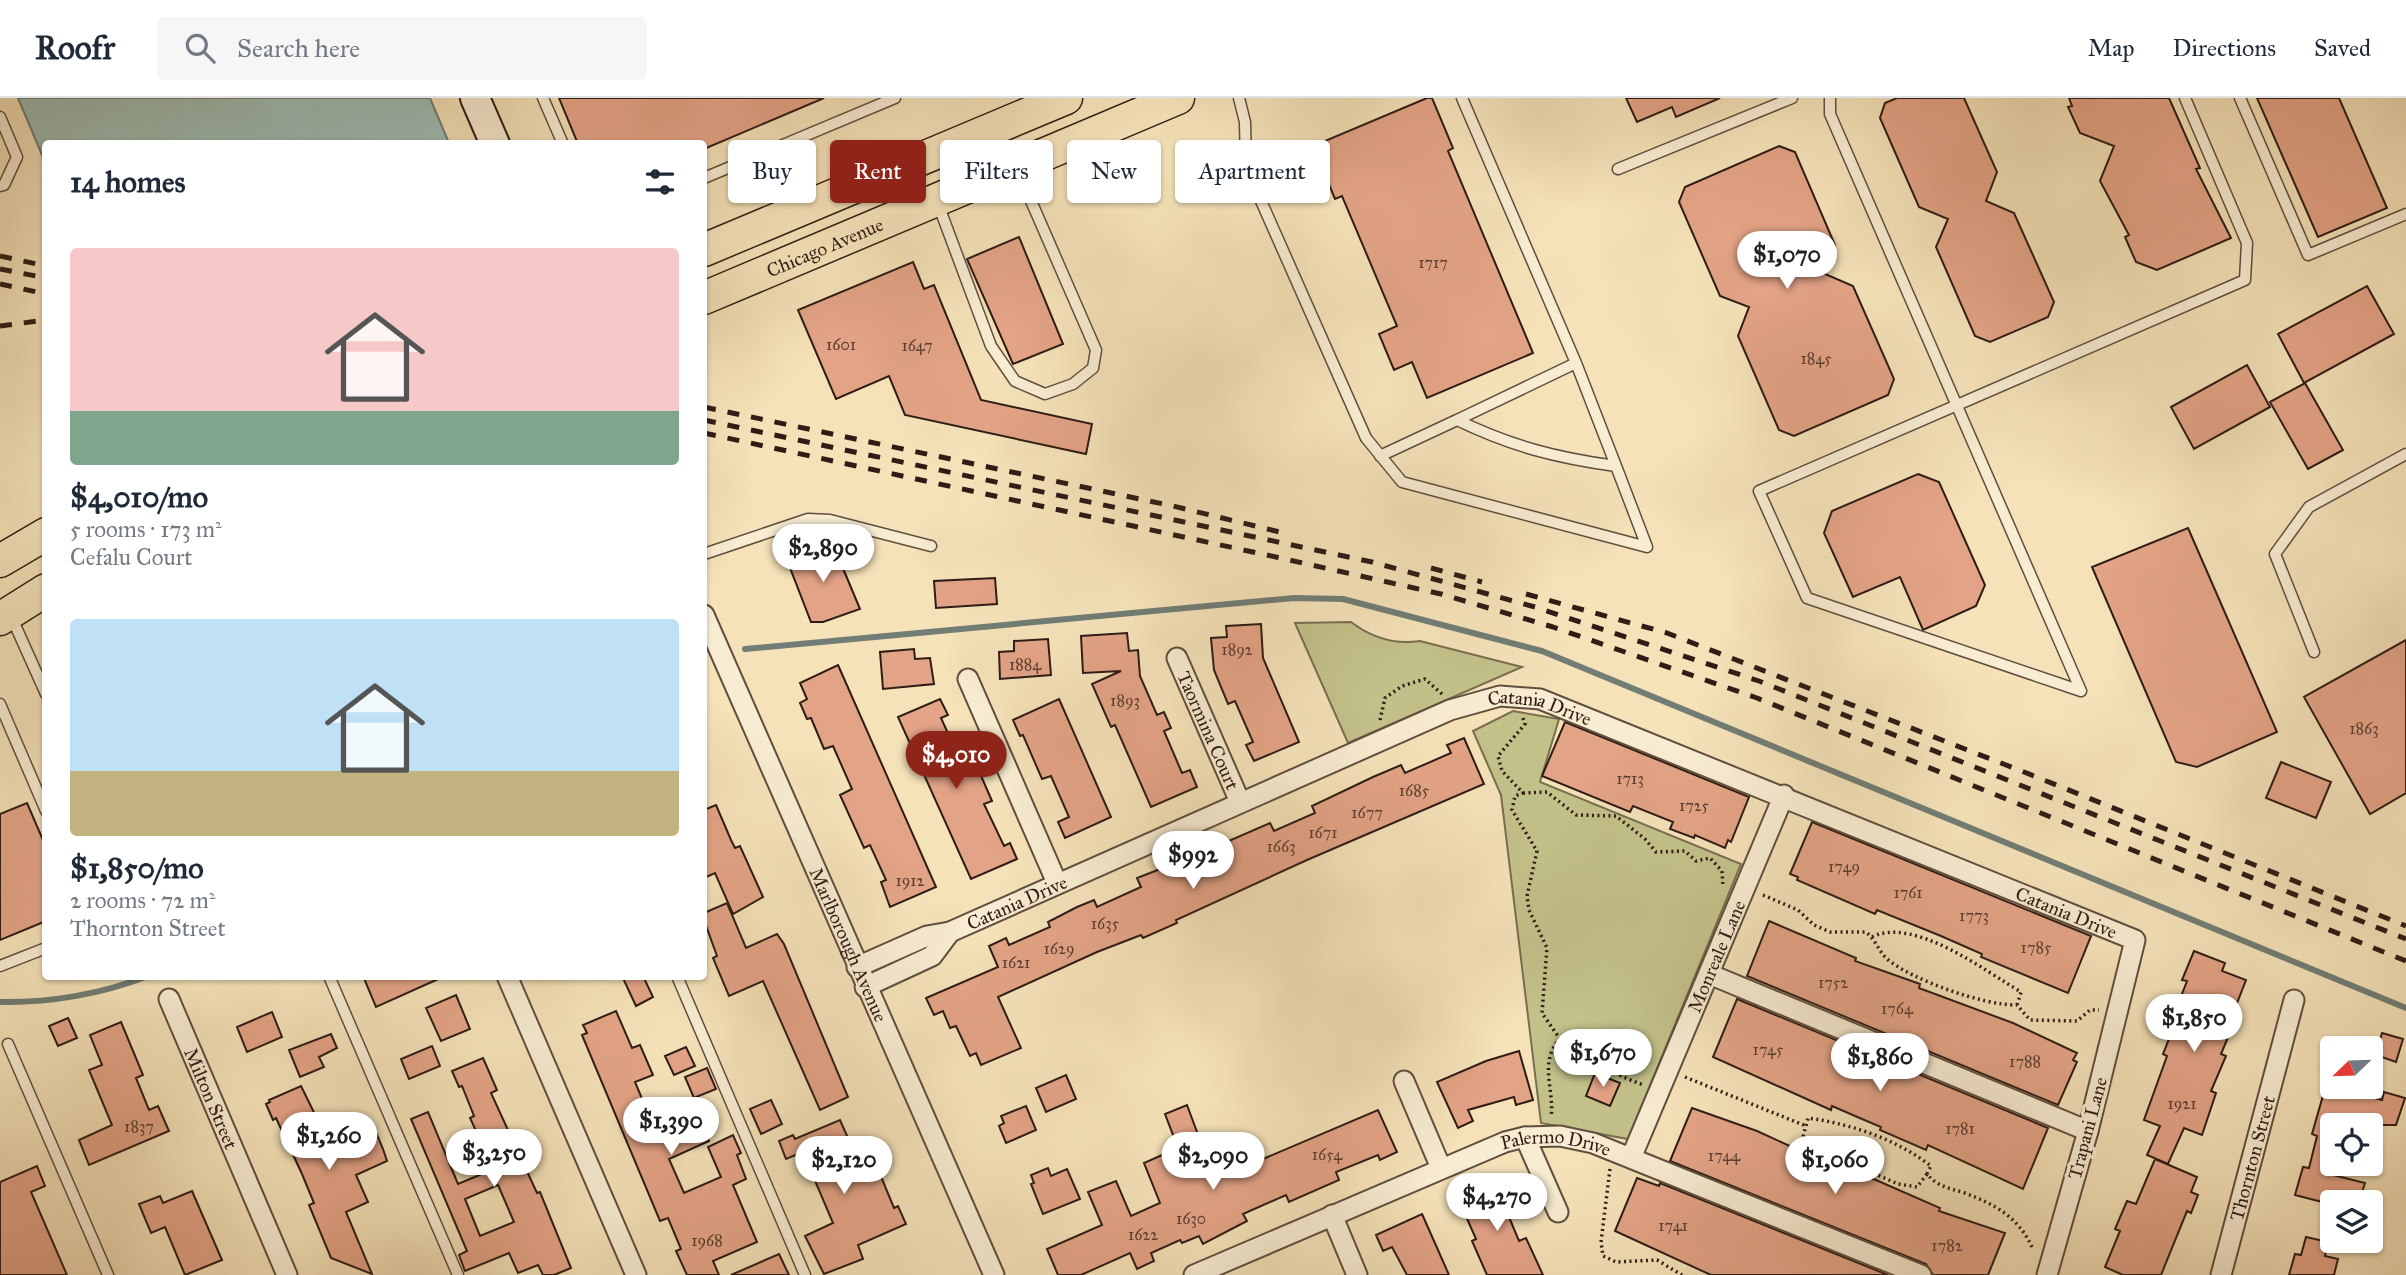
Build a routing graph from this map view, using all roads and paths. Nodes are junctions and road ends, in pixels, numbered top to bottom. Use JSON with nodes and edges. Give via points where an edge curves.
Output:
{"nodes":[{"id":1,"x":475,"y":98,"type":"edge"},
{"id":2,"x":543,"y":98,"type":"edge"},
{"id":3,"x":895,"y":98,"type":"edge"},
{"id":4,"x":1066,"y":98,"type":"edge"},
{"id":5,"x":1239,"y":98,"type":"edge"},
{"id":6,"x":1462,"y":98,"type":"edge"},
{"id":7,"x":1792,"y":98,"type":"edge"},
{"id":8,"x":1829,"y":98,"type":"edge"},
{"id":9,"x":2185,"y":98,"type":"edge"},
{"id":10,"x":2240,"y":98,"type":"edge"},
{"id":11,"x":1175,"y":99,"type":"edge"},
{"id":12,"x":0,"y":117,"type":"edge"},
{"id":13,"x":493,"y":140,"type":"edge"},
{"id":14,"x":561,"y":140,"type":"edge"},
{"id":15,"x":1053,"y":151,"type":"edge"},
{"id":16,"x":1619,"y":169,"type":"dead end"},
{"id":17,"x":707,"y":177,"type":"edge"},
{"id":18,"x":0,"y":186,"type":"edge"},
{"id":19,"x":940,"y":199,"type":"edge"},
{"id":20,"x":937,"y":200,"type":"junction"},
{"id":21,"x":1032,"y":203,"type":"edge"},
{"id":22,"x":2406,"y":215,"type":"edge"},
{"id":23,"x":707,"y":249,"type":"edge"},
{"id":24,"x":750,"y":278,"type":"junction"},
{"id":25,"x":707,"y":282,"type":"edge"},
{"id":26,"x":707,"y":297,"type":"edge"},
{"id":27,"x":1576,"y":363,"type":"junction"},
{"id":28,"x":1958,"y":404,"type":"junction"},
{"id":29,"x":1457,"y":420,"type":"junction"},
{"id":30,"x":2406,"y":454,"type":"edge"},
{"id":31,"x":1380,"y":456,"type":"junction"},
{"id":32,"x":1616,"y":466,"type":"junction"},
{"id":33,"x":42,"y":536,"type":"edge"},
{"id":34,"x":931,"y":547,"type":"dead end"},
{"id":35,"x":707,"y":553,"type":"edge"},
{"id":36,"x":0,"y":561,"type":"edge"},
{"id":37,"x":42,"y":592,"type":"edge"},
{"id":38,"x":5,"y":615,"type":"edge"},
{"id":39,"x":707,"y":622,"type":"edge"},
{"id":40,"x":2314,"y":652,"type":"dead end"},
{"id":41,"x":1177,"y":658,"type":"dead end"},
{"id":42,"x":968,"y":679,"type":"dead end"},
{"id":43,"x":42,"y":686,"type":"edge"},
{"id":44,"x":1445,"y":696,"type":"dead end"},
{"id":45,"x":1525,"y":696,"type":"junction"},
{"id":46,"x":0,"y":704,"type":"edge"},
{"id":47,"x":1380,"y":723,"type":"dead end"},
{"id":48,"x":1524,"y":793,"type":"junction"},
{"id":49,"x":1784,"y":795,"type":"junction"},
{"id":50,"x":42,"y":802,"type":"edge"},
{"id":51,"x":1240,"y":802,"type":"junction"},
{"id":52,"x":1057,"y":883,"type":"junction"},
{"id":53,"x":1745,"y":887,"type":"junction"},
{"id":54,"x":1721,"y":894,"type":"dead end"},
{"id":55,"x":950,"y":932,"type":"junction"},
{"id":56,"x":1872,"y":937,"type":"junction"},
{"id":57,"x":2135,"y":940,"type":"joint"},
{"id":58,"x":42,"y":950,"type":"edge"},
{"id":59,"x":0,"y":966,"type":"edge"},
{"id":60,"x":857,"y":967,"type":"junction"},
{"id":61,"x":1709,"y":974,"type":"junction"},
{"id":62,"x":331,"y":980,"type":"edge"},
{"id":63,"x":509,"y":980,"type":"edge"},
{"id":64,"x":679,"y":980,"type":"edge"},
{"id":65,"x":865,"y":987,"type":"junction"},
{"id":66,"x":169,"y":999,"type":"dead end"},
{"id":67,"x":2294,"y":1000,"type":"dead end"},
{"id":68,"x":2017,"y":1005,"type":"junction"},
{"id":69,"x":2118,"y":1010,"type":"junction"},
{"id":70,"x":1560,"y":1039,"type":"junction"},
{"id":71,"x":8,"y":1044,"type":"dead end"},
{"id":72,"x":1668,"y":1069,"type":"junction"},
{"id":73,"x":1404,"y":1081,"type":"dead end"},
{"id":74,"x":1648,"y":1087,"type":"dead end"},
{"id":75,"x":1806,"y":1126,"type":"junction"},
{"id":76,"x":2088,"y":1131,"type":"junction"},
{"id":77,"x":1547,"y":1136,"type":"junction"},
{"id":78,"x":1525,"y":1137,"type":"junction"},
{"id":79,"x":1612,"y":1150,"type":"junction"},
{"id":80,"x":1631,"y":1158,"type":"junction"},
{"id":81,"x":1441,"y":1168,"type":"junction"},
{"id":82,"x":1927,"y":1174,"type":"junction"},
{"id":83,"x":1558,"y":1212,"type":"dead end"},
{"id":84,"x":1332,"y":1215,"type":"junction"},
{"id":85,"x":2032,"y":1247,"type":"dead end"},
{"id":86,"x":281,"y":1273,"type":"edge"},
{"id":87,"x":108,"y":1275,"type":"edge"},
{"id":88,"x":458,"y":1275,"type":"edge"},
{"id":89,"x":636,"y":1275,"type":"edge"},
{"id":90,"x":805,"y":1275,"type":"edge"},
{"id":91,"x":994,"y":1275,"type":"edge"},
{"id":92,"x":1194,"y":1275,"type":"edge"},
{"id":93,"x":1357,"y":1275,"type":"edge"},
{"id":94,"x":1682,"y":1275,"type":"edge"},
{"id":95,"x":1921,"y":1275,"type":"edge"},
{"id":96,"x":2047,"y":1275,"type":"edge"},
{"id":97,"x":2221,"y":1275,"type":"edge"}],
"edges":[{"from":1,"to":13,"type":"street"},
{"from":2,"to":14,"type":"lane"},
{"from":3,"to":17,"type":"lane"},
{"from":4,"to":23,"type":"main road"},
{"from":5,"to":31,"type":"lane","via":[[1245,122],[1246,167],[1366,438]]},
{"from":6,"to":27,"type":"lane"},
{"from":7,"to":16,"type":"lane"},
{"from":8,"to":28,"type":"lane","via":[[1830,114]]},
{"from":9,"to":28,"type":"lane","via":[[2247,243],[2245,280]]},
{"from":10,"to":22,"type":"lane","via":[[2308,255]]},
{"from":11,"to":15,"type":"main road","name":"Chicago Avenue"},
{"from":12,"to":18,"type":"lane","via":[[17,157]]},
{"from":19,"to":20,"type":"main road","name":"Chicago Avenue"},
{"from":20,"to":21,"type":"lane","via":[[991,346],[1015,381],[1045,394],[1073,384],[1093,368],[1096,351]]},
{"from":20,"to":24,"type":"main road","name":"Chicago Avenue"},
{"from":24,"to":25,"type":"main road"},
{"from":24,"to":26,"type":"main road","name":"Chicago Avenue"},
{"from":27,"to":29,"type":"lane"},
{"from":27,"to":32,"type":"lane"},
{"from":28,"to":28,"type":"lane","via":[[1759,491],[1807,598],[2081,691]]},
{"from":29,"to":31,"type":"lane"},
{"from":29,"to":32,"type":"lane","via":[[1503,442],[1561,459]]},
{"from":30,"to":40,"type":"lane","via":[[2309,507],[2275,554]]},
{"from":31,"to":32,"type":"lane","via":[[1402,482],[1647,547]]},
{"from":33,"to":36,"type":"main road"},
{"from":34,"to":35,"type":"lane","via":[[830,520],[808,519]]},
{"from":37,"to":38,"type":"main road"},
{"from":38,"to":43,"type":"lane"},
{"from":39,"to":60,"type":"street","name":"Marlborough Avenue"},
{"from":41,"to":51,"type":"street","name":"Taormina Court"},
{"from":42,"to":52,"type":"street"},
{"from":44,"to":47,"type":"path","via":[[1425,680],[1402,686],[1385,698]]},
{"from":45,"to":48,"type":"path","via":[[1525,724],[1498,756],[1502,771]]},
{"from":45,"to":49,"type":"street","name":"Catania Drive"},
{"from":45,"to":51,"type":"street","name":"Catania Drive","via":[[1500,695],[1450,710]]},
{"from":46,"to":50,"type":"lane"},
{"from":48,"to":54,"type":"path","via":[[1547,792],[1576,815],[1616,816],[1656,852],[1685,851],[1696,861],[1710,858],[1722,871]]},
{"from":48,"to":70,"type":"path","via":[[1515,796],[1512,810],[1537,851],[1527,896],[1547,948],[1542,1013]]},
{"from":49,"to":53,"type":"street","name":"Monreale Lane"},
{"from":49,"to":57,"type":"street","name":"Catania Drive"},
{"from":51,"to":52,"type":"street","name":"Catania Drive"},
{"from":52,"to":55,"type":"street","name":"Catania Drive"},
{"from":53,"to":56,"type":"path","via":[[1798,910],[1830,932],[1867,932]]},
{"from":53,"to":61,"type":"street","name":"Monreale Lane"},
{"from":55,"to":60,"type":"street","name":"Catania Drive","via":[[927,936]]},
{"from":55,"to":65,"type":"street","name":"Catania Drive","via":[[932,956]]},
{"from":56,"to":68,"type":"path","via":[[1884,957],[1956,993]]},
{"from":56,"to":68,"type":"path","via":[[1885,930],[1913,935],[1960,953],[2021,992]]},
{"from":57,"to":69,"type":"street","name":"Trapani Lane"},
{"from":58,"to":59,"type":"lane"},
{"from":60,"to":65,"type":"street","name":"Marlborough Avenue"},
{"from":61,"to":72,"type":"street","name":"Monreale Lane"},
{"from":61,"to":76,"type":"street"},
{"from":62,"to":88,"type":"lane"},
{"from":63,"to":89,"type":"street"},
{"from":64,"to":90,"type":"lane"},
{"from":65,"to":91,"type":"street","name":"Marlborough Avenue"},
{"from":66,"to":86,"type":"street","name":"Milton Street"},
{"from":67,"to":97,"type":"street","name":"Thornton Street"},
{"from":68,"to":69,"type":"path","via":[[2030,1020],[2077,1021],[2090,1010]]},
{"from":69,"to":76,"type":"street","name":"Trapani Lane"},
{"from":70,"to":74,"type":"path","via":[[1610,1059],[1621,1076]]},
{"from":70,"to":77,"type":"path","via":[[1552,1047],[1547,1085],[1552,1110]]},
{"from":71,"to":87,"type":"lane"},
{"from":72,"to":75,"type":"path"},
{"from":72,"to":80,"type":"street","name":"Monreale Lane"},
{"from":73,"to":81,"type":"street"},
{"from":75,"to":82,"type":"path","via":[[1808,1118],[1844,1123],[1919,1157],[1931,1166]]},
{"from":75,"to":82,"type":"path","via":[[1803,1138],[1810,1146],[1898,1184],[1917,1187]]},
{"from":76,"to":96,"type":"street","name":"Trapani Lane"},
{"from":77,"to":78,"type":"street","name":"Palermo Drive"},
{"from":77,"to":79,"type":"street","name":"Palermo Drive"},
{"from":78,"to":81,"type":"street","name":"Palermo Drive"},
{"from":78,"to":83,"type":"street"},
{"from":79,"to":80,"type":"street","name":"Palermo Drive"},
{"from":79,"to":94,"type":"path","via":[[1603,1256],[1616,1262],[1657,1260]]},
{"from":80,"to":95,"type":"street","name":"Palermo Drive"},
{"from":81,"to":84,"type":"street","name":"Palermo Drive"},
{"from":82,"to":85,"type":"path","via":[[1936,1185],[2000,1210],[2022,1227]]},
{"from":84,"to":92,"type":"street","name":"Palermo Drive"},
{"from":84,"to":93,"type":"street"}]}
